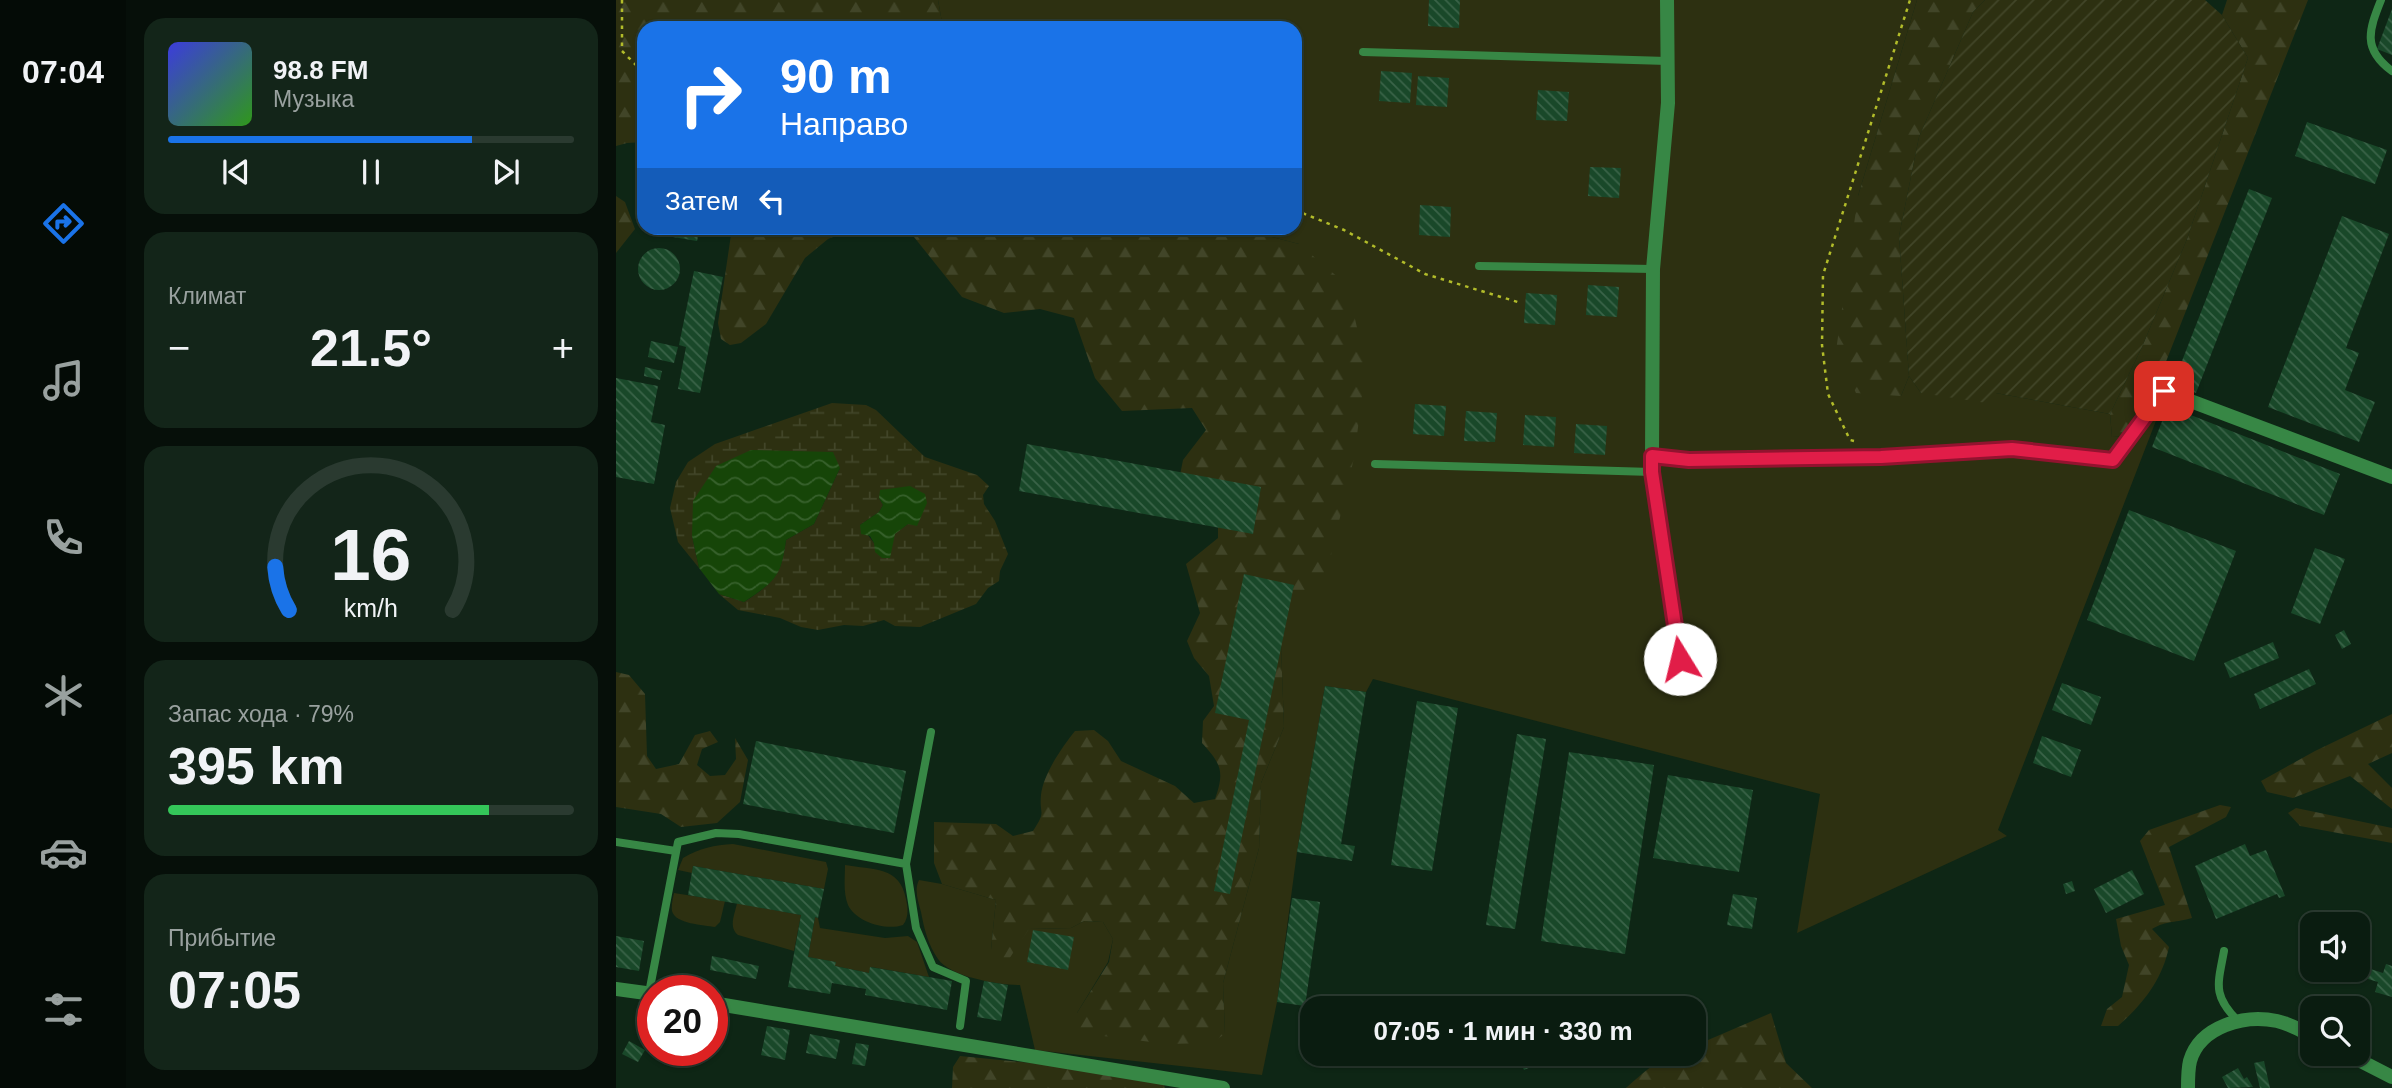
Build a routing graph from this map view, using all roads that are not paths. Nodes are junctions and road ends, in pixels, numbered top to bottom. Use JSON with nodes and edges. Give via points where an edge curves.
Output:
{"nodes":[{"id":1,"x":1667,"y":0,"type":"edge"},
{"id":2,"x":2381,"y":0,"type":"edge"},
{"id":3,"x":1363,"y":51,"type":"dead end"},
{"id":4,"x":1667,"y":61,"type":"junction"},
{"id":5,"x":2392,"y":71,"type":"edge"},
{"id":6,"x":1479,"y":266,"type":"dead end"},
{"id":7,"x":1653,"y":269,"type":"junction"},
{"id":8,"x":1652,"y":456,"type":"junction"},
{"id":9,"x":1375,"y":464,"type":"dead end"},
{"id":10,"x":1652,"y":472,"type":"junction"},
{"id":11,"x":2392,"y":477,"type":"edge"},
{"id":12,"x":1680,"y":659,"type":"dead end"},
{"id":13,"x":931,"y":732,"type":"dead end"},
{"id":14,"x":616,"y":842,"type":"edge"},
{"id":15,"x":676,"y":851,"type":"junction"},
{"id":16,"x":906,"y":864,"type":"junction"},
{"id":17,"x":2224,"y":951,"type":"dead end"},
{"id":18,"x":654,"y":975,"type":"edge"},
{"id":19,"x":616,"y":989,"type":"edge"},
{"id":20,"x":637,"y":991,"type":"edge"},
{"id":21,"x":728,"y":1006,"type":"edge"},
{"id":22,"x":2238,"y":1021,"type":"junction"},
{"id":23,"x":960,"y":1026,"type":"dead end"},
{"id":24,"x":2300,"y":1029,"type":"edge"},
{"id":25,"x":2370,"y":1066,"type":"edge"},
{"id":26,"x":2392,"y":1077,"type":"edge"},
{"id":27,"x":1223,"y":1088,"type":"edge"},
{"id":28,"x":2188,"y":1088,"type":"edge"}],
"edges":[{"from":1,"to":4,"type":"street"},
{"from":2,"to":5,"type":"lane","via":[[2371,26],[2371,44],[2378,59]]},
{"from":3,"to":4,"type":"lane"},
{"from":4,"to":7,"type":"street","via":[[1668,103]]},
{"from":6,"to":7,"type":"lane"},
{"from":7,"to":8,"type":"street"},
{"from":8,"to":10,"type":"lane"},
{"from":8,"to":11,"type":"street","via":[[1689,460],[1881,457],[2012,449],[2113,460],[2164,391]]},
{"from":9,"to":10,"type":"lane"},
{"from":10,"to":12,"type":"lane"},
{"from":13,"to":16,"type":"lane"},
{"from":14,"to":15,"type":"lane"},
{"from":15,"to":16,"type":"lane","via":[[678,842],[716,833],[739,834]]},
{"from":15,"to":18,"type":"lane"},
{"from":16,"to":23,"type":"lane","via":[[916,929],[933,967],[966,981]]},
{"from":17,"to":22,"type":"lane","via":[[2218,995]]},
{"from":19,"to":20,"type":"street"},
{"from":21,"to":27,"type":"street"},
{"from":22,"to":24,"type":"street","via":[[2275,1020]]},
{"from":22,"to":28,"type":"street","via":[[2216,1029],[2200,1042],[2190,1059]]},
{"from":25,"to":26,"type":"street"}]}
